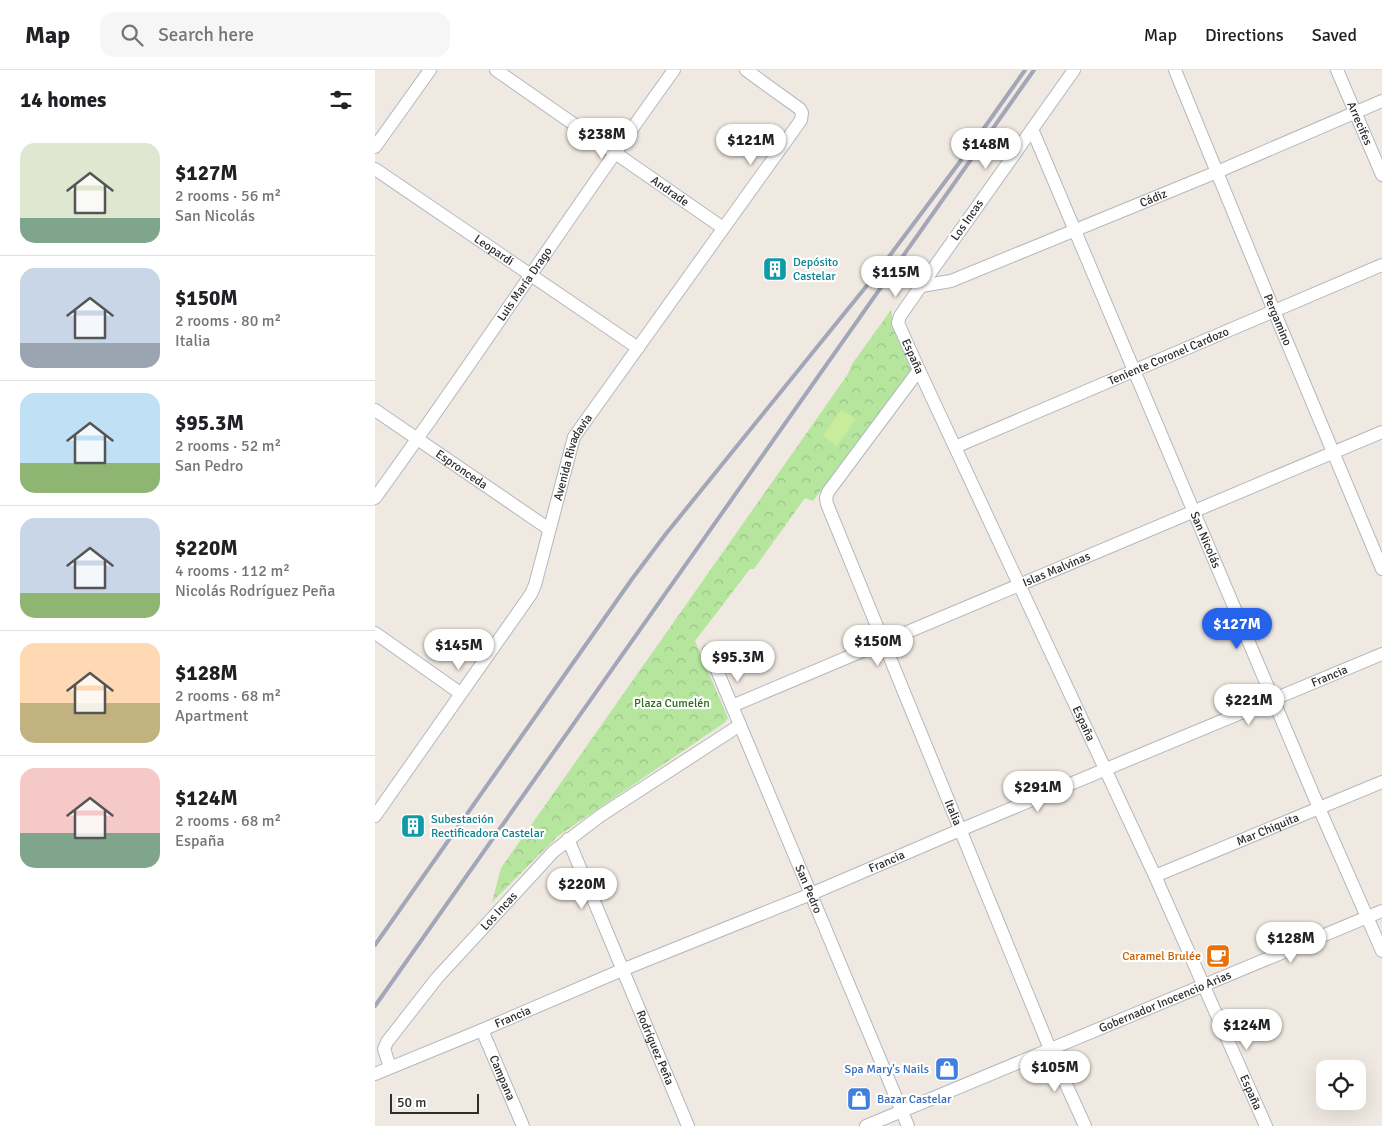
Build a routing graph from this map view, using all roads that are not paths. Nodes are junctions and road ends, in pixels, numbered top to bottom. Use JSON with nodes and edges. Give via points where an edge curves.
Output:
{"nodes":[{"id":1,"x":430,"y":70,"type":"edge"},
{"id":2,"x":496,"y":70,"type":"edge"},
{"id":3,"x":674,"y":70,"type":"edge"},
{"id":4,"x":746,"y":70,"type":"edge"},
{"id":5,"x":1074,"y":70,"type":"edge"},
{"id":6,"x":1175,"y":70,"type":"edge"},
{"id":7,"x":1337,"y":70,"type":"edge"},
{"id":8,"x":1382,"y":101,"type":"edge"},
{"id":9,"x":1355,"y":113,"type":"junction"},
{"id":10,"x":1032,"y":129,"type":"junction"},
{"id":11,"x":375,"y":147,"type":"edge"},
{"id":12,"x":614,"y":152,"type":"junction"},
{"id":13,"x":375,"y":169,"type":"edge"},
{"id":14,"x":1217,"y":172,"type":"junction"},
{"id":15,"x":1382,"y":175,"type":"edge"},
{"id":16,"x":723,"y":228,"type":"junction"},
{"id":17,"x":1075,"y":230,"type":"junction"},
{"id":18,"x":1382,"y":265,"type":"edge"},
{"id":19,"x":531,"y":275,"type":"junction"},
{"id":20,"x":921,"y":286,"type":"junction"},
{"id":21,"x":1274,"y":312,"type":"junction"},
{"id":22,"x":899,"y":323,"type":"joint"},
{"id":23,"x":638,"y":348,"type":"junction"},
{"id":24,"x":919,"y":370,"type":"junction"},
{"id":25,"x":1134,"y":371,"type":"junction"},
{"id":26,"x":375,"y":410,"type":"edge"},
{"id":27,"x":1382,"y":432,"type":"edge"},
{"id":28,"x":417,"y":439,"type":"junction"},
{"id":29,"x":955,"y":447,"type":"junction"},
{"id":30,"x":1334,"y":452,"type":"junction"},
{"id":31,"x":375,"y":498,"type":"edge"},
{"id":32,"x":1195,"y":512,"type":"junction"},
{"id":33,"x":549,"y":529,"type":"junction"},
{"id":34,"x":1382,"y":569,"type":"edge"},
{"id":35,"x":1020,"y":586,"type":"junction"},
{"id":36,"x":375,"y":633,"type":"edge"},
{"id":37,"x":883,"y":643,"type":"junction"},
{"id":38,"x":709,"y":650,"type":"dead end"},
{"id":39,"x":1382,"y":654,"type":"edge"},
{"id":40,"x":460,"y":693,"type":"junction"},
{"id":41,"x":1273,"y":701,"type":"junction"},
{"id":42,"x":732,"y":706,"type":"junction"},
{"id":43,"x":740,"y":725,"type":"junction"},
{"id":44,"x":1105,"y":770,"type":"junction"},
{"id":45,"x":1382,"y":782,"type":"edge"},
{"id":46,"x":380,"y":800,"type":"edge"},
{"id":47,"x":1319,"y":808,"type":"junction"},
{"id":48,"x":375,"y":816,"type":"edge"},
{"id":49,"x":960,"y":830,"type":"junction"},
{"id":50,"x":568,"y":839,"type":"junction"},
{"id":51,"x":1155,"y":876,"type":"junction"},
{"id":52,"x":811,"y":894,"type":"junction"},
{"id":53,"x":1382,"y":911,"type":"edge"},
{"id":54,"x":1367,"y":917,"type":"junction"},
{"id":55,"x":1382,"y":951,"type":"edge"},
{"id":56,"x":622,"y":970,"type":"junction"},
{"id":57,"x":1203,"y":987,"type":"junction"},
{"id":58,"x":482,"y":1030,"type":"junction"},
{"id":59,"x":1050,"y":1049,"type":"junction"},
{"id":60,"x":390,"y":1067,"type":"junction"},
{"id":61,"x":375,"y":1074,"type":"edge"},
{"id":62,"x":901,"y":1112,"type":"junction"},
{"id":63,"x":523,"y":1126,"type":"edge"},
{"id":64,"x":688,"y":1126,"type":"edge"},
{"id":65,"x":866,"y":1126,"type":"edge"},
{"id":66,"x":907,"y":1126,"type":"edge"},
{"id":67,"x":1085,"y":1126,"type":"edge"},
{"id":68,"x":1266,"y":1126,"type":"edge"}],
"edges":[{"from":1,"to":11,"type":"street"},
{"from":2,"to":12,"type":"street","name":"Andrade"},
{"from":3,"to":12,"type":"street","name":"Luis María Drago"},
{"from":4,"to":16,"type":"street","name":"Avenida Rivadavia","via":[[800,109],[801,120]]},
{"from":5,"to":10,"type":"street","name":"Los Incas"},
{"from":6,"to":14,"type":"street","name":"Pergamino"},
{"from":7,"to":9,"type":"street","name":"Arrecifes"},
{"from":8,"to":9,"type":"street","name":"Cádiz"},
{"from":9,"to":14,"type":"street","name":"Cádiz"},
{"from":9,"to":15,"type":"street","name":"Arrecifes"},
{"from":10,"to":17,"type":"street","name":"San Nicolás"},
{"from":10,"to":20,"type":"street","name":"Los Incas"},
{"from":12,"to":16,"type":"street","name":"Andrade"},
{"from":12,"to":19,"type":"street","name":"Luis María Drago"},
{"from":13,"to":19,"type":"street","name":"Leopardi"},
{"from":14,"to":17,"type":"street","name":"Cádiz"},
{"from":14,"to":21,"type":"street","name":"Pergamino"},
{"from":16,"to":23,"type":"street","name":"Avenida Rivadavia"},
{"from":17,"to":20,"type":"street","name":"Cádiz","via":[[951,281]]},
{"from":17,"to":25,"type":"street","name":"San Nicolás"},
{"from":18,"to":21,"type":"street","name":"Teniente Coronel Cardozo"},
{"from":19,"to":23,"type":"street","name":"Leopardi"},
{"from":19,"to":28,"type":"street","name":"Luis María Drago"},
{"from":20,"to":22,"type":"street","name":"Los Incas","via":[[900,316]]},
{"from":21,"to":25,"type":"street","name":"Teniente Coronel Cardozo"},
{"from":21,"to":30,"type":"street","name":"Pergamino"},
{"from":22,"to":24,"type":"street","name":"España"},
{"from":23,"to":33,"type":"street","name":"Avenida Rivadavia","via":[[574,437]]},
{"from":24,"to":29,"type":"street","name":"España"},
{"from":24,"to":37,"type":"street","name":"Italia","via":[[826,498]]},
{"from":25,"to":29,"type":"street","name":"Teniente Coronel Cardozo"},
{"from":25,"to":32,"type":"street","name":"San Nicolás"},
{"from":26,"to":28,"type":"street","name":"Espronceda"},
{"from":27,"to":30,"type":"street","name":"Islas Malvinas"},
{"from":28,"to":31,"type":"street","name":"Luis María Drago"},
{"from":28,"to":33,"type":"street","name":"Espronceda"},
{"from":29,"to":35,"type":"street","name":"España"},
{"from":30,"to":32,"type":"street","name":"Islas Malvinas"},
{"from":30,"to":34,"type":"street","name":"Pergamino"},
{"from":32,"to":35,"type":"street","name":"Islas Malvinas"},
{"from":32,"to":41,"type":"street","name":"San Nicolás"},
{"from":33,"to":40,"type":"street","name":"Avenida Rivadavia","via":[[531,594]]},
{"from":35,"to":37,"type":"street","name":"Islas Malvinas"},
{"from":35,"to":44,"type":"street","name":"España"},
{"from":36,"to":40,"type":"street"},
{"from":37,"to":42,"type":"street","name":"Islas Malvinas"},
{"from":37,"to":49,"type":"street","name":"Italia"},
{"from":38,"to":42,"type":"street","name":"San Pedro"},
{"from":39,"to":41,"type":"street","name":"Francia"},
{"from":40,"to":46,"type":"street","name":"Avenida Rivadavia"},
{"from":41,"to":44,"type":"street","name":"Francia"},
{"from":41,"to":47,"type":"street","name":"San Nicolás"},
{"from":42,"to":43,"type":"street","name":"San Pedro"},
{"from":43,"to":50,"type":"street","name":"Los Incas"},
{"from":43,"to":52,"type":"street","name":"San Pedro"},
{"from":44,"to":49,"type":"street","name":"Francia"},
{"from":44,"to":51,"type":"street","name":"España"},
{"from":45,"to":47,"type":"street","name":"Mar Chiquita"},
{"from":46,"to":48,"type":"street","name":"Avenida Rivadavia"},
{"from":47,"to":51,"type":"street","name":"Mar Chiquita"},
{"from":47,"to":54,"type":"street","name":"San Nicolás"},
{"from":49,"to":52,"type":"street","name":"Francia"},
{"from":49,"to":59,"type":"street","name":"Italia"},
{"from":50,"to":56,"type":"street","name":"Rodríguez Peña"},
{"from":50,"to":60,"type":"street","name":"Los Incas","via":[[437,978],[387,1042],[384,1049]]},
{"from":51,"to":57,"type":"street","name":"España"},
{"from":52,"to":56,"type":"street","name":"Francia"},
{"from":52,"to":62,"type":"street","name":"San Pedro"},
{"from":53,"to":54,"type":"street","name":"Gobernador Inocencio Arias"},
{"from":54,"to":55,"type":"street","name":"San Nicolás"},
{"from":54,"to":57,"type":"street","name":"Gobernador Inocencio Arias"},
{"from":56,"to":58,"type":"street","name":"Francia"},
{"from":56,"to":64,"type":"street","name":"Rodríguez Peña"},
{"from":57,"to":59,"type":"street","name":"Gobernador Inocencio Arias"},
{"from":57,"to":68,"type":"street","name":"España"},
{"from":58,"to":60,"type":"street","name":"Francia"},
{"from":58,"to":63,"type":"street","name":"Campana"},
{"from":59,"to":62,"type":"street","name":"Gobernador Inocencio Arias"},
{"from":59,"to":67,"type":"street","name":"Italia"},
{"from":60,"to":61,"type":"street"},
{"from":62,"to":65,"type":"street","name":"Gobernador Inocencio Arias"},
{"from":62,"to":66,"type":"street","name":"San Pedro"}]}
